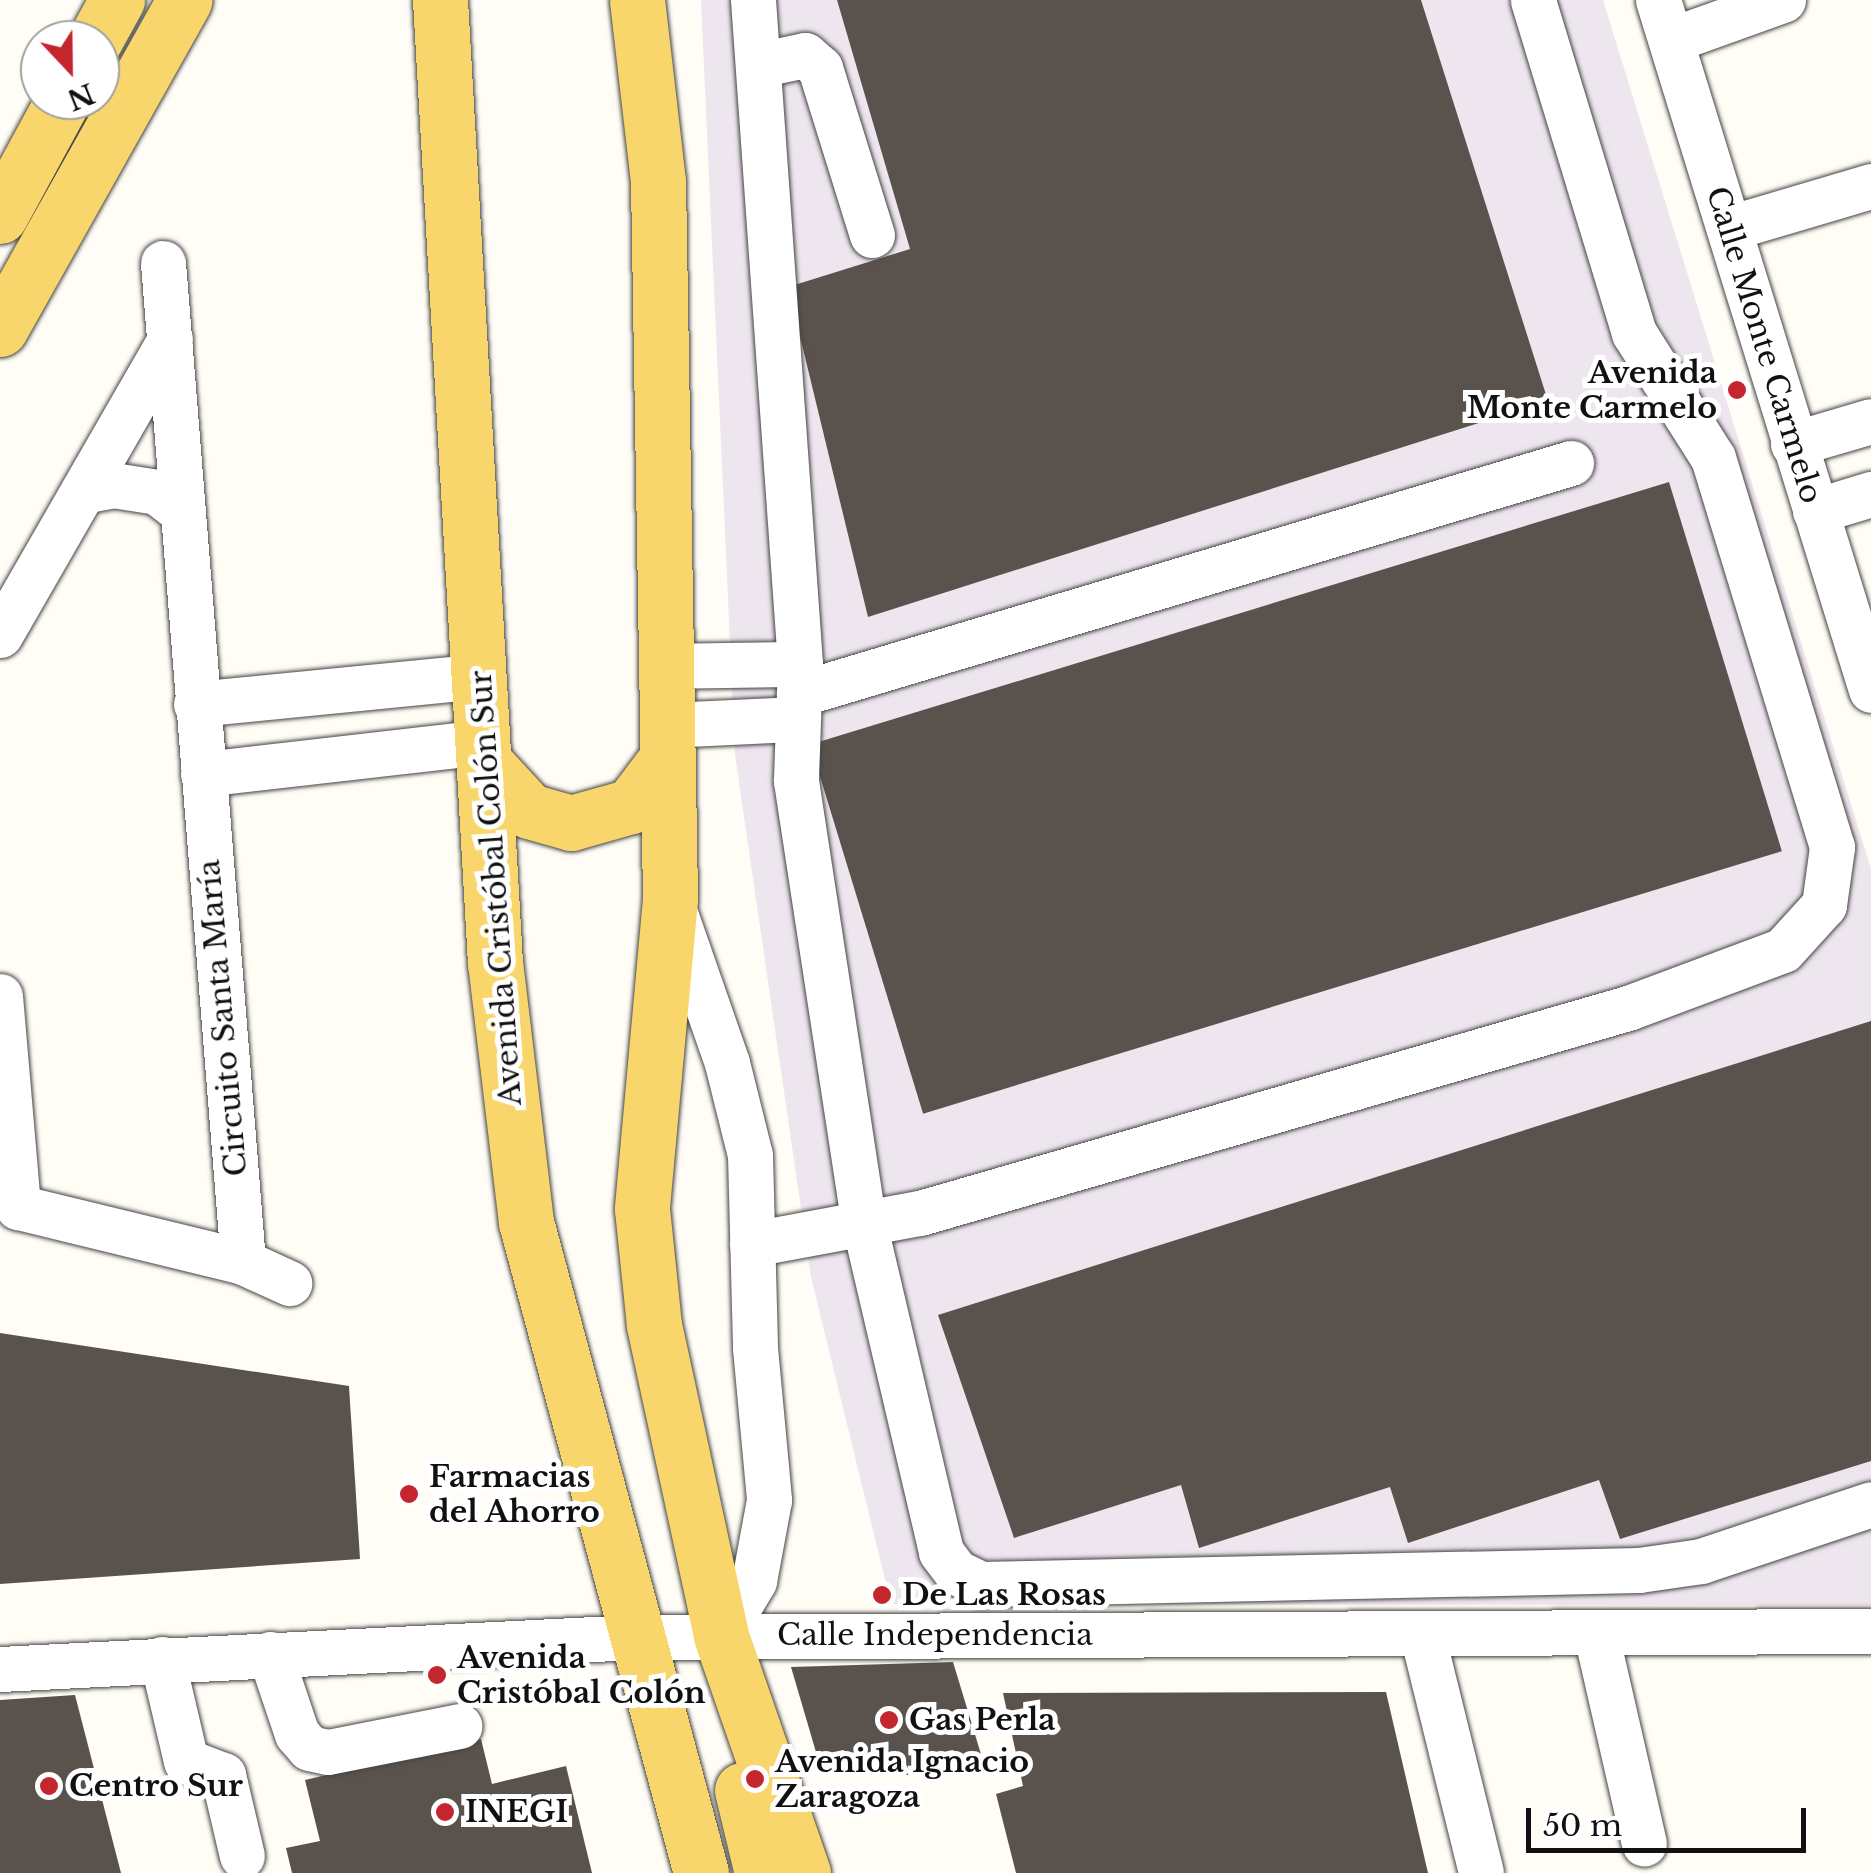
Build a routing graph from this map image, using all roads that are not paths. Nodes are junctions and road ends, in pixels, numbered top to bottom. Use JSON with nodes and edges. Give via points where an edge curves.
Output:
{"nodes":[{"id":1,"x":186,"y":0,"type":"edge"},
{"id":2,"x":753,"y":0,"type":"edge"},
{"id":3,"x":1533,"y":0,"type":"edge"},
{"id":4,"x":1783,"y":0,"type":"edge"},
{"id":5,"x":636,"y":6,"type":"edge"},
{"id":6,"x":443,"y":9,"type":"edge"},
{"id":7,"x":1665,"y":20,"type":"edge"},
{"id":8,"x":758,"y":65,"type":"junction"},
{"id":9,"x":52,"y":120,"type":"edge"},
{"id":10,"x":1871,"y":186,"type":"edge"},
{"id":11,"x":0,"y":216,"type":"edge"},
{"id":12,"x":1729,"y":228,"type":"junction"},
{"id":13,"x":872,"y":236,"type":"dead end"},
{"id":14,"x":164,"y":263,"type":"dead end"},
{"id":15,"x":0,"y":329,"type":"edge"},
{"id":16,"x":170,"y":339,"type":"junction"},
{"id":17,"x":1871,"y":421,"type":"edge"},
{"id":18,"x":1793,"y":444,"type":"junction"},
{"id":19,"x":1571,"y":463,"type":"dead end"},
{"id":20,"x":84,"y":491,"type":"junction"},
{"id":21,"x":1871,"y":494,"type":"edge"},
{"id":22,"x":1815,"y":511,"type":"junction"},
{"id":23,"x":183,"y":512,"type":"junction"},
{"id":24,"x":0,"y":635,"type":"edge"},
{"id":25,"x":667,"y":666,"type":"junction"},
{"id":26,"x":480,"y":676,"type":"junction"},
{"id":27,"x":1871,"y":690,"type":"edge"},
{"id":28,"x":799,"y":692,"type":"junction"},
{"id":29,"x":196,"y":704,"type":"junction"},
{"id":30,"x":668,"y":741,"type":"junction"},
{"id":31,"x":486,"y":753,"type":"junction"},
{"id":32,"x":203,"y":774,"type":"junction"},
{"id":33,"x":670,"y":899,"type":"junction"},
{"id":34,"x":0,"y":996,"type":"edge"},
{"id":35,"x":864,"y":1223,"type":"junction"},
{"id":36,"x":752,"y":1244,"type":"junction"},
{"id":37,"x":243,"y":1262,"type":"junction"},
{"id":38,"x":289,"y":1283,"type":"dead end"},
{"id":39,"x":1871,"y":1504,"type":"edge"},
{"id":40,"x":1871,"y":1631,"type":"edge"},
{"id":41,"x":1422,"y":1634,"type":"junction"},
{"id":42,"x":1596,"y":1634,"type":"junction"},
{"id":43,"x":633,"y":1637,"type":"junction"},
{"id":44,"x":270,"y":1654,"type":"junction"},
{"id":45,"x":162,"y":1659,"type":"junction"},
{"id":46,"x":728,"y":1659,"type":"junction"},
{"id":47,"x":0,"y":1669,"type":"edge"},
{"id":48,"x":652,"y":1701,"type":"junction"},
{"id":49,"x":459,"y":1726,"type":"dead end"},
{"id":50,"x":1644,"y":1844,"type":"dead end"},
{"id":51,"x":242,"y":1856,"type":"dead end"},
{"id":52,"x":668,"y":1873,"type":"edge"},
{"id":53,"x":702,"y":1873,"type":"edge"},
{"id":54,"x":762,"y":1873,"type":"edge"},
{"id":55,"x":803,"y":1873,"type":"edge"},
{"id":56,"x":1480,"y":1873,"type":"edge"}],
"edges":[{"from":1,"to":15,"type":"main road"},
{"from":2,"to":8,"type":"street"},
{"from":3,"to":35,"type":"street","via":[[1634,333],[1713,458],[1832,847],[1824,905],[1783,950],[1628,1008],[920,1213]]},
{"from":4,"to":7,"type":"street"},
{"from":5,"to":25,"type":"main road","via":[[658,181]]},
{"from":6,"to":26,"type":"main road","name":"Avenida Cristóbal Colón Sur"},
{"from":7,"to":12,"type":"street","name":"Calle Monte Carmelo"},
{"from":8,"to":13,"type":"street","via":[[805,55],[820,68]]},
{"from":8,"to":28,"type":"street"},
{"from":9,"to":11,"type":"main road"},
{"from":10,"to":12,"type":"street"},
{"from":12,"to":18,"type":"street","name":"Calle Monte Carmelo"},
{"from":14,"to":16,"type":"street","name":"Circuito Santa María"},
{"from":16,"to":20,"type":"street"},
{"from":16,"to":23,"type":"street","name":"Circuito Santa María"},
{"from":17,"to":18,"type":"street"},
{"from":18,"to":22,"type":"street","name":"Calle Monte Carmelo"},
{"from":19,"to":28,"type":"street"},
{"from":20,"to":23,"type":"street","via":[[113,485],[157,492]]},
{"from":20,"to":24,"type":"street"},
{"from":21,"to":22,"type":"street"},
{"from":22,"to":27,"type":"street","name":"Calle Monte Carmelo"},
{"from":23,"to":29,"type":"street","name":"Circuito Santa María"},
{"from":25,"to":28,"type":"street"},
{"from":25,"to":30,"type":"main road"},
{"from":26,"to":29,"type":"street"},
{"from":26,"to":31,"type":"main road","name":"Avenida Cristóbal Colón Sur"},
{"from":28,"to":30,"type":"street"},
{"from":28,"to":35,"type":"street","via":[[796,780]]},
{"from":29,"to":32,"type":"street","name":"Circuito Santa María"},
{"from":30,"to":31,"type":"main road","via":[[631,806],[571,823],[520,805]]},
{"from":30,"to":33,"type":"main road"},
{"from":31,"to":32,"type":"street"},
{"from":31,"to":43,"type":"main road","name":"Avenida Cristóbal Colón Sur","via":[[495,962],[526,1222]]},
{"from":32,"to":37,"type":"street","name":"Circuito Santa María"},
{"from":33,"to":36,"type":"street","via":[[743,1124]]},
{"from":33,"to":46,"type":"main road","via":[[642,1208],[671,1418]]},
{"from":34,"to":37,"type":"street","via":[[18,1207]]},
{"from":35,"to":36,"type":"street"},
{"from":35,"to":39,"type":"street","via":[[941,1552],[956,1572],[981,1584],[1639,1570],[1701,1561]]},
{"from":36,"to":46,"type":"street","via":[[768,1525]]},
{"from":37,"to":38,"type":"street"},
{"from":40,"to":42,"type":"street","name":"Calle Independencia"},
{"from":41,"to":42,"type":"street","name":"Calle Independencia"},
{"from":41,"to":46,"type":"street","name":"Calle Independencia"},
{"from":41,"to":56,"type":"street"},
{"from":42,"to":50,"type":"street"},
{"from":43,"to":44,"type":"street","name":"Calle Independencia"},
{"from":43,"to":46,"type":"street","name":"Calle Independencia"},
{"from":43,"to":48,"type":"main road","name":"Avenida Cristóbal Colón Sur"},
{"from":44,"to":45,"type":"street","name":"Calle Independencia"},
{"from":44,"to":49,"type":"street","via":[[296,1734],[309,1748],[328,1752]]},
{"from":45,"to":47,"type":"street","name":"Calle Independencia"},
{"from":45,"to":51,"type":"street","via":[[186,1761],[223,1775]]},
{"from":46,"to":54,"type":"main road","via":[[735,1758]]},
{"from":46,"to":55,"type":"main road"},
{"from":48,"to":52,"type":"main road","via":[[653,1794]]},
{"from":48,"to":53,"type":"main road","name":"Avenida Cristóbal Colón Sur"}]}
